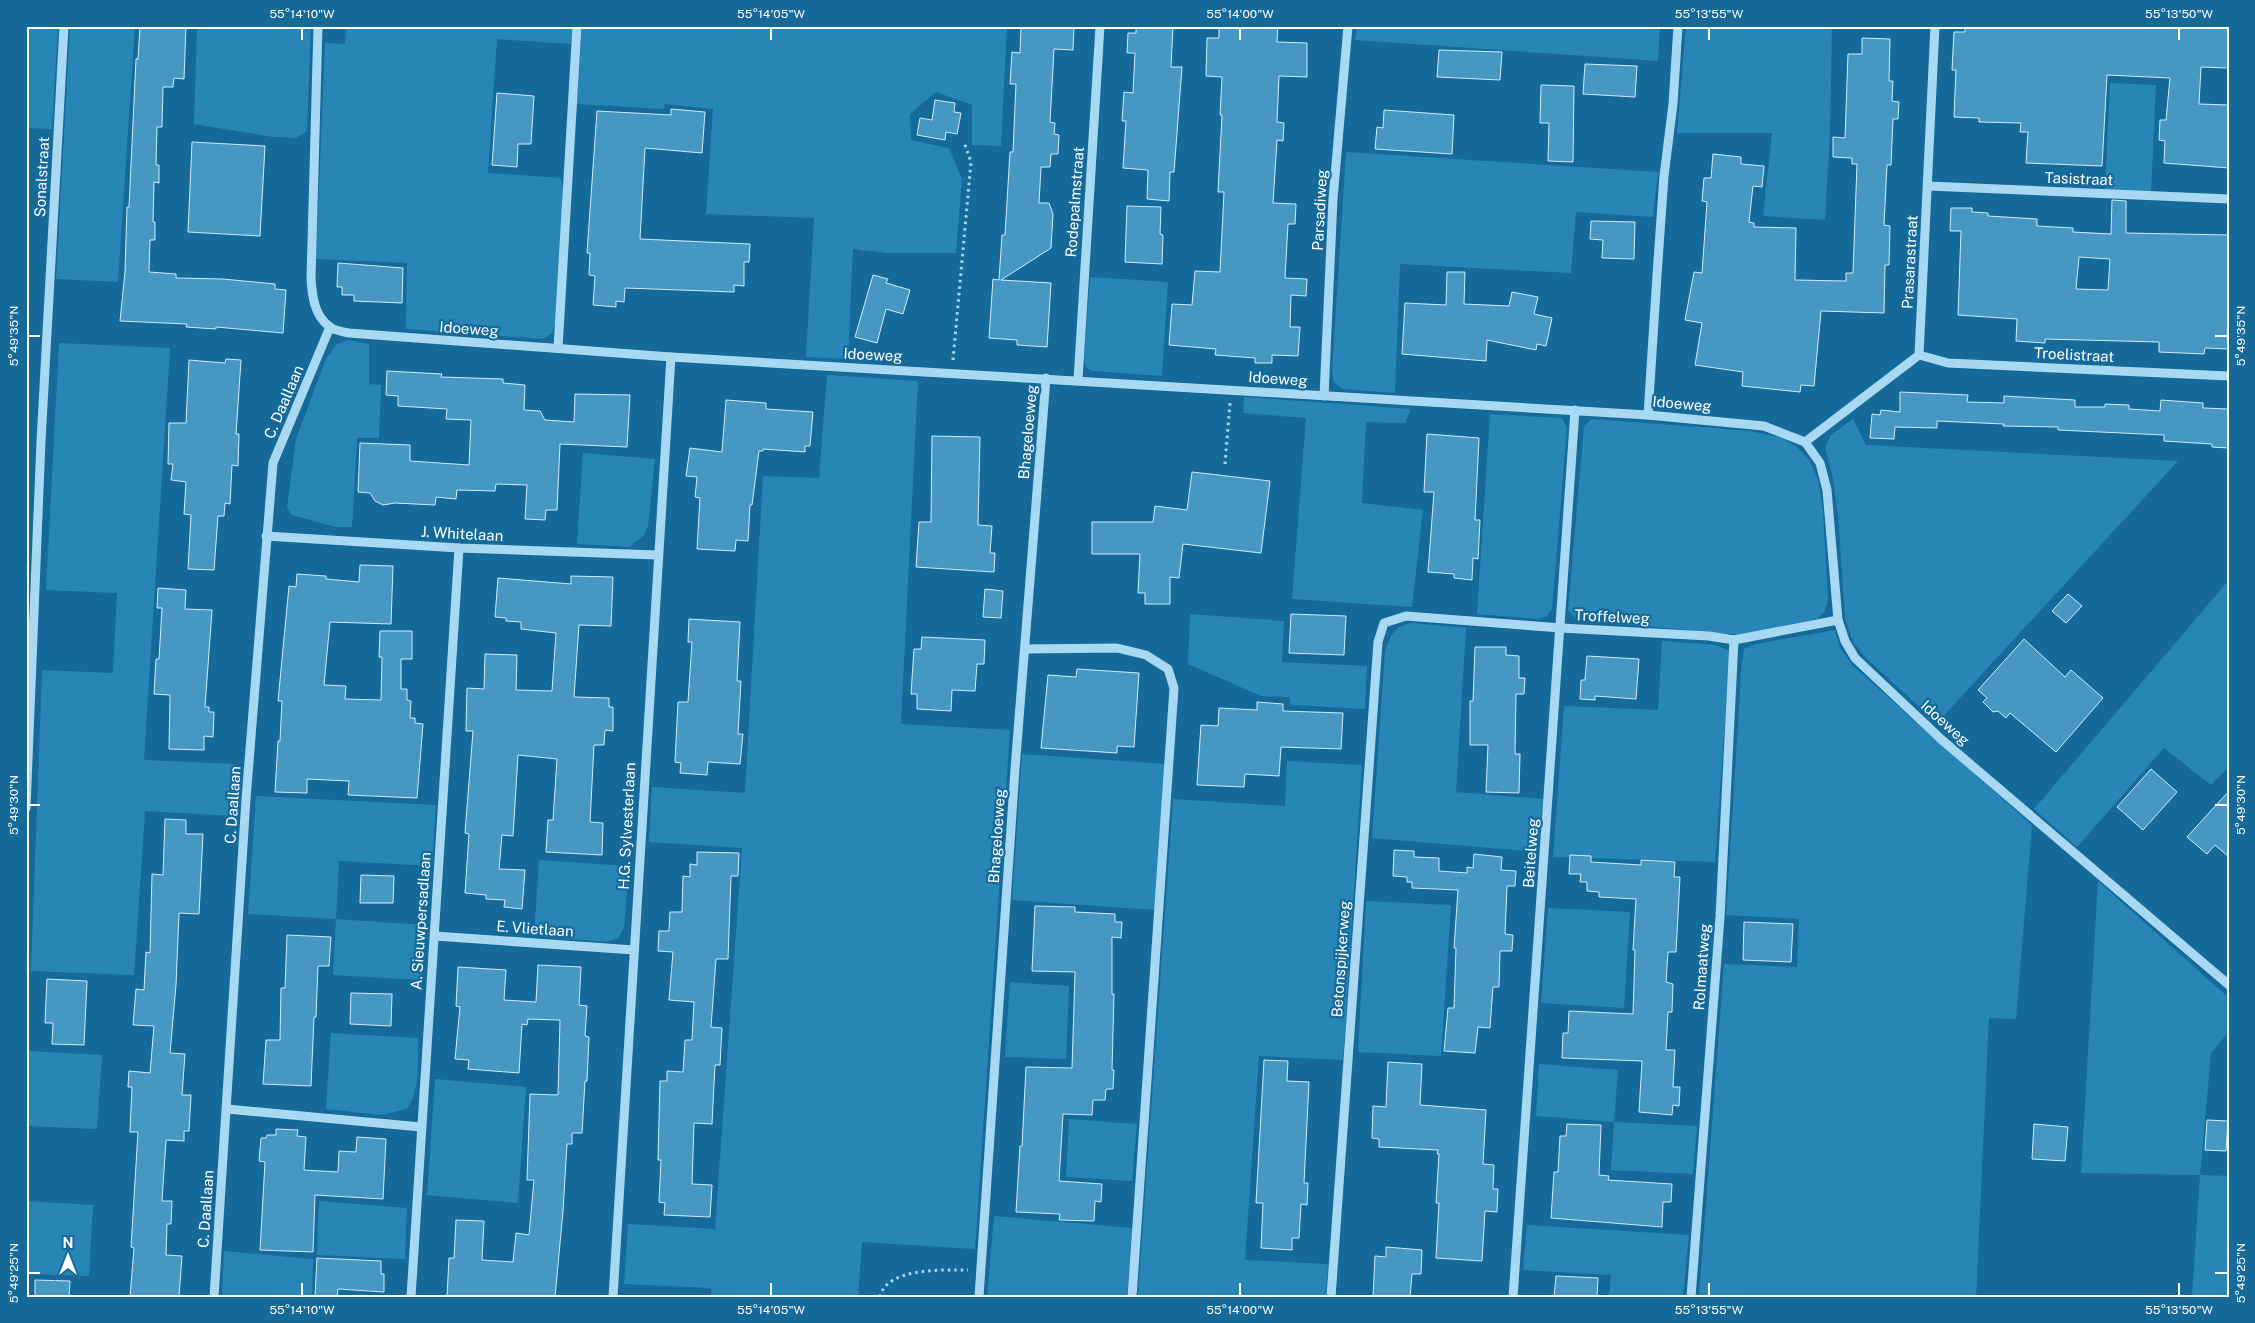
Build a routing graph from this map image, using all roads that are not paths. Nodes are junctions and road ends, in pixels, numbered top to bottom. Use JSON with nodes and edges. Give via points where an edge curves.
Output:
{"nodes":[{"id":1,"x":64,"y":26,"type":"edge"},
{"id":2,"x":318,"y":26,"type":"edge"},
{"id":3,"x":577,"y":26,"type":"edge"},
{"id":4,"x":1100,"y":26,"type":"edge"},
{"id":5,"x":1348,"y":26,"type":"edge"},
{"id":6,"x":1678,"y":26,"type":"edge"},
{"id":7,"x":1936,"y":26,"type":"edge"},
{"id":8,"x":1928,"y":186,"type":"junction"},
{"id":9,"x":2229,"y":200,"type":"edge"},
{"id":10,"x":330,"y":327,"type":"junction"},
{"id":11,"x":558,"y":348,"type":"junction"},
{"id":12,"x":1919,"y":355,"type":"junction"},
{"id":13,"x":671,"y":357,"type":"junction"},
{"id":14,"x":2229,"y":376,"type":"edge"},
{"id":15,"x":1046,"y":378,"type":"junction"},
{"id":16,"x":1078,"y":380,"type":"junction"},
{"id":17,"x":1324,"y":396,"type":"junction"},
{"id":18,"x":1575,"y":410,"type":"junction"},
{"id":19,"x":1648,"y":415,"type":"junction"},
{"id":20,"x":1805,"y":442,"type":"junction"},
{"id":21,"x":266,"y":536,"type":"junction"},
{"id":22,"x":458,"y":548,"type":"junction"},
{"id":23,"x":657,"y":555,"type":"junction"},
{"id":24,"x":1838,"y":620,"type":"junction"},
{"id":25,"x":1384,"y":623,"type":"joint"},
{"id":26,"x":1561,"y":628,"type":"junction"},
{"id":27,"x":1734,"y":640,"type":"junction"},
{"id":28,"x":1025,"y":650,"type":"junction"},
{"id":29,"x":26,"y":808,"type":"edge"},
{"id":30,"x":435,"y":936,"type":"junction"},
{"id":31,"x":634,"y":950,"type":"junction"},
{"id":32,"x":2229,"y":985,"type":"edge"},
{"id":33,"x":227,"y":1110,"type":"junction"},
{"id":34,"x":421,"y":1127,"type":"junction"},
{"id":35,"x":214,"y":1297,"type":"edge"},
{"id":36,"x":411,"y":1297,"type":"edge"},
{"id":37,"x":613,"y":1297,"type":"edge"},
{"id":38,"x":979,"y":1297,"type":"edge"},
{"id":39,"x":1132,"y":1297,"type":"edge"},
{"id":40,"x":1331,"y":1297,"type":"edge"},
{"id":41,"x":1513,"y":1297,"type":"edge"},
{"id":42,"x":1691,"y":1297,"type":"edge"}],
"edges":[{"from":1,"to":29,"type":"street","name":"Sonalstraat","via":[[41,441]]},
{"from":2,"to":10,"type":"street","via":[[311,278],[316,308]]},
{"from":3,"to":11,"type":"street"},
{"from":4,"to":16,"type":"street","name":"Rodepalmstraat"},
{"from":5,"to":17,"type":"street","name":"Parsadiweg","via":[[1333,199]]},
{"from":6,"to":19,"type":"street"},
{"from":7,"to":8,"type":"street","name":"Prasarastraat"},
{"from":8,"to":9,"type":"street","name":"Tasistraat"},
{"from":8,"to":12,"type":"street","name":"Prasarastraat"},
{"from":10,"to":11,"type":"street","name":"Idoeweg","via":[[390,338]]},
{"from":10,"to":21,"type":"street","name":"C. Daallaan","via":[[274,463]]},
{"from":11,"to":13,"type":"street","name":"Idoeweg"},
{"from":12,"to":14,"type":"street","name":"Troelistraat","via":[[1948,363]]},
{"from":12,"to":20,"type":"street"},
{"from":13,"to":15,"type":"street","name":"Idoeweg"},
{"from":13,"to":23,"type":"street","name":"H.G. Sylvesterlaan"},
{"from":15,"to":16,"type":"street","name":"Idoeweg"},
{"from":15,"to":28,"type":"street","name":"Bhageloeweg"},
{"from":16,"to":17,"type":"street","name":"Idoeweg"},
{"from":17,"to":18,"type":"street","name":"Idoeweg"},
{"from":18,"to":19,"type":"street","name":"Idoeweg"},
{"from":18,"to":26,"type":"street","name":"Beitelweg"},
{"from":19,"to":20,"type":"street","name":"Idoeweg","via":[[1764,426]]},
{"from":20,"to":24,"type":"street","name":"Idoeweg","via":[[1820,463],[1827,490]]},
{"from":21,"to":22,"type":"street","name":"J. Whitelaan"},
{"from":21,"to":33,"type":"street","name":"C. Daallaan"},
{"from":22,"to":23,"type":"street","name":"J. Whitelaan"},
{"from":22,"to":30,"type":"street","name":"A. Sieuwpersadlaan"},
{"from":23,"to":31,"type":"street","name":"H.G. Sylvesterlaan"},
{"from":24,"to":27,"type":"street","name":"Troffelweg"},
{"from":24,"to":32,"type":"street","name":"Idoeweg","via":[[1854,658],[1942,740]]},
{"from":25,"to":26,"type":"street","name":"Troffelweg","via":[[1406,616]]},
{"from":25,"to":40,"type":"street","name":"Betonspijkerweg","via":[[1378,642]]},
{"from":26,"to":27,"type":"street","name":"Troffelweg"},
{"from":26,"to":41,"type":"street","name":"Beitelweg"},
{"from":27,"to":42,"type":"street","name":"Rolmaatweg","via":[[1720,917]]},
{"from":28,"to":38,"type":"street","name":"Bhageloeweg"},
{"from":28,"to":39,"type":"street","via":[[1117,648],[1146,654],[1168,669],[1174,688]]},
{"from":30,"to":31,"type":"street","name":"E. Vlietlaan"},
{"from":30,"to":34,"type":"street","name":"A. Sieuwpersadlaan"},
{"from":31,"to":37,"type":"street","name":"H.G. Sylvesterlaan"},
{"from":33,"to":34,"type":"street"},
{"from":33,"to":35,"type":"street","name":"C. Daallaan"},
{"from":34,"to":36,"type":"street","name":"A. Sieuwpersadlaan"}]}
